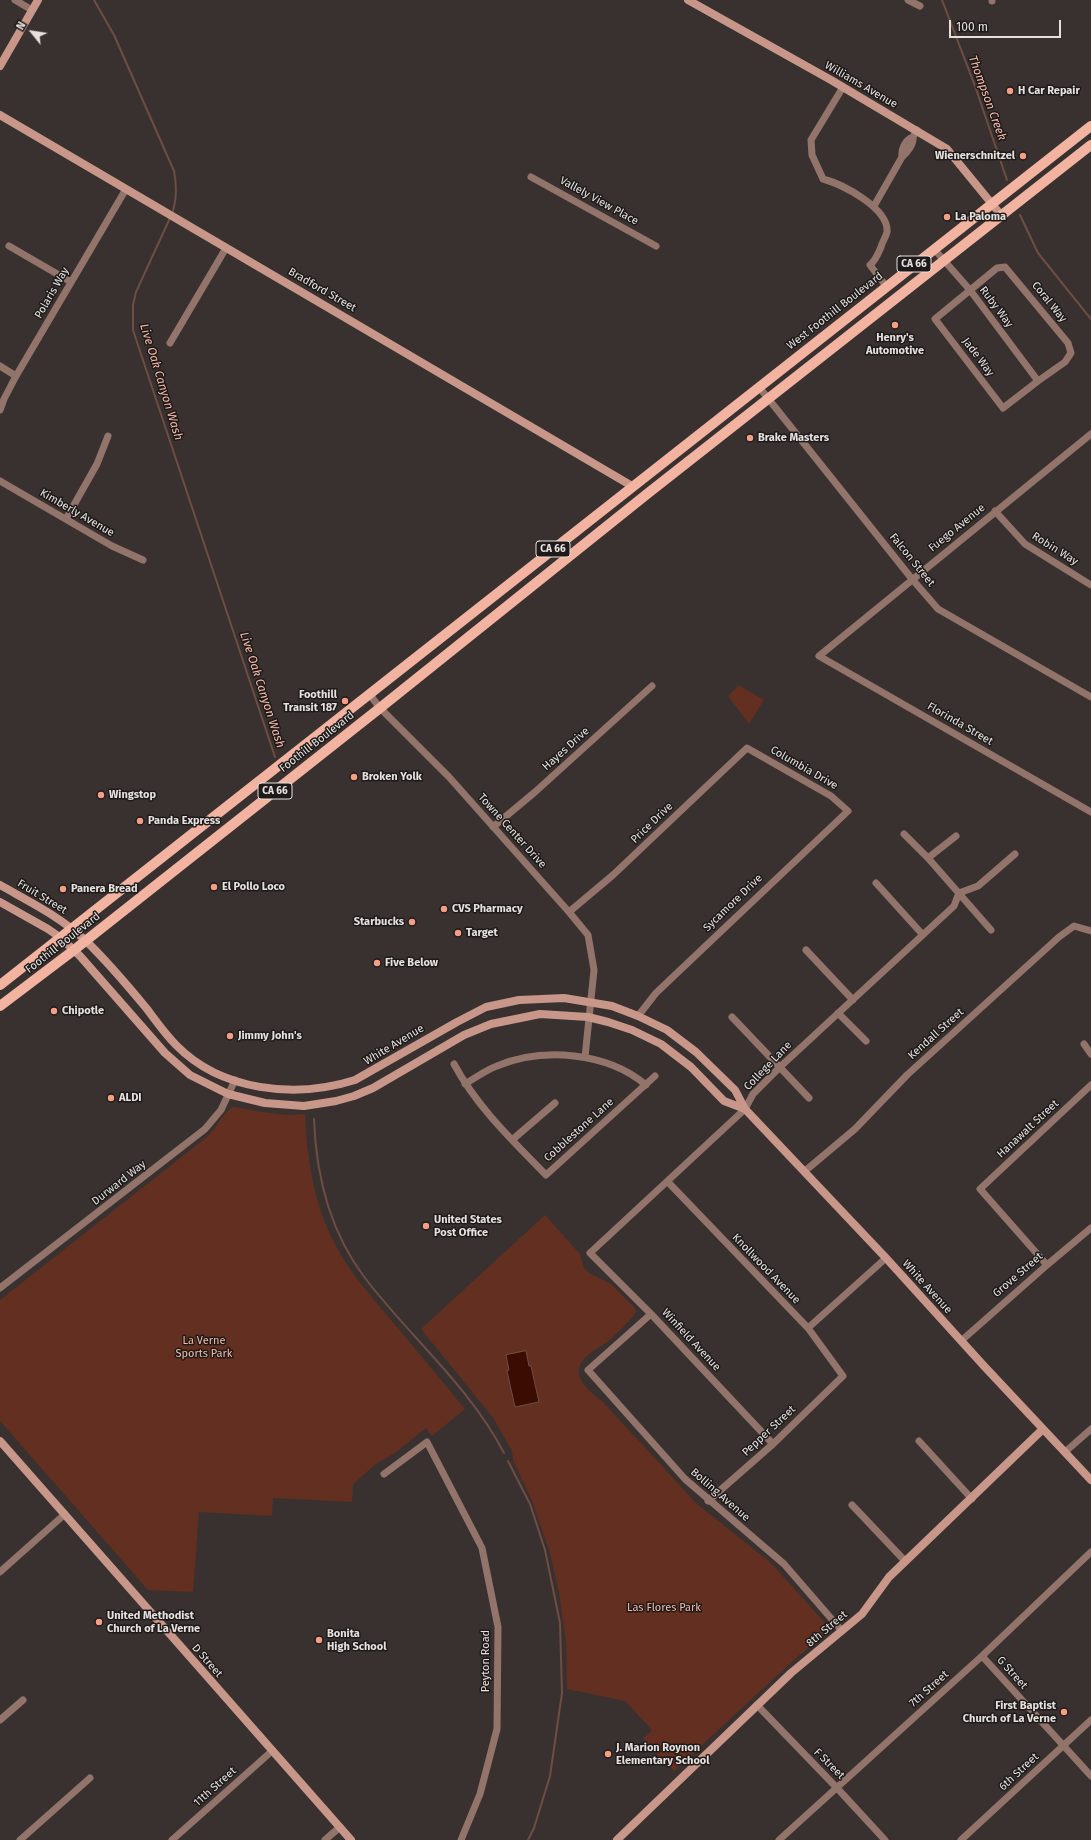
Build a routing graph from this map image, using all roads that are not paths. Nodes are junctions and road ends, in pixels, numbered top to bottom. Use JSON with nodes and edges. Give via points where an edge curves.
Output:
{"nodes":[{"id":1,"x":15,"y":0,"type":"edge"},
{"id":2,"x":38,"y":0,"type":"edge"},
{"id":3,"x":688,"y":0,"type":"edge"},
{"id":4,"x":908,"y":0,"type":"edge"},
{"id":5,"x":920,"y":6,"type":"dead end"},
{"id":6,"x":32,"y":10,"type":"junction"},
{"id":7,"x":0,"y":66,"type":"edge"},
{"id":8,"x":844,"y":87,"type":"junction"},
{"id":9,"x":0,"y":115,"type":"edge"},
{"id":10,"x":1091,"y":126,"type":"edge"},
{"id":11,"x":915,"y":134,"type":"junction"},
{"id":12,"x":1070,"y":142,"type":"junction"},
{"id":13,"x":1091,"y":145,"type":"edge"},
{"id":14,"x":1079,"y":154,"type":"junction"},
{"id":15,"x":531,"y":177,"type":"dead end"},
{"id":16,"x":126,"y":189,"type":"junction"},
{"id":17,"x":991,"y":203,"type":"junction"},
{"id":18,"x":874,"y":206,"type":"junction"},
{"id":19,"x":1001,"y":215,"type":"junction"},
{"id":20,"x":9,"y":246,"type":"dead end"},
{"id":21,"x":656,"y":246,"type":"dead end"},
{"id":22,"x":226,"y":248,"type":"junction"},
{"id":23,"x":934,"y":249,"type":"junction"},
{"id":24,"x":943,"y":260,"type":"junction"},
{"id":25,"x":71,"y":282,"type":"junction"},
{"id":26,"x":886,"y":286,"type":"junction"},
{"id":27,"x":970,"y":290,"type":"junction"},
{"id":28,"x":170,"y":343,"type":"dead end"},
{"id":29,"x":0,"y":366,"type":"edge"},
{"id":30,"x":16,"y":376,"type":"junction"},
{"id":31,"x":1038,"y":381,"type":"junction"},
{"id":32,"x":759,"y":387,"type":"junction"},
{"id":33,"x":768,"y":398,"type":"junction"},
{"id":34,"x":0,"y":410,"type":"edge"},
{"id":35,"x":1091,"y":434,"type":"edge"},
{"id":36,"x":108,"y":436,"type":"dead end"},
{"id":37,"x":0,"y":482,"type":"edge"},
{"id":38,"x":632,"y":486,"type":"junction"},
{"id":39,"x":995,"y":511,"type":"junction"},
{"id":40,"x":66,"y":519,"type":"junction"},
{"id":41,"x":143,"y":560,"type":"dead end"},
{"id":42,"x":912,"y":579,"type":"junction"},
{"id":43,"x":1091,"y":585,"type":"edge"},
{"id":44,"x":819,"y":656,"type":"joint"},
{"id":45,"x":652,"y":686,"type":"dead end"},
{"id":46,"x":370,"y":695,"type":"junction"},
{"id":47,"x":1091,"y":697,"type":"edge"},
{"id":48,"x":380,"y":708,"type":"junction"},
{"id":49,"x":747,"y":748,"type":"joint"},
{"id":50,"x":848,"y":811,"type":"joint"},
{"id":51,"x":1091,"y":812,"type":"edge"},
{"id":52,"x":493,"y":827,"type":"junction"},
{"id":53,"x":904,"y":834,"type":"dead end"},
{"id":54,"x":956,"y":836,"type":"dead end"},
{"id":55,"x":1015,"y":854,"type":"dead end"},
{"id":56,"x":928,"y":858,"type":"junction"},
{"id":57,"x":876,"y":883,"type":"dead end"},
{"id":58,"x":0,"y":885,"type":"edge"},
{"id":59,"x":959,"y":893,"type":"junction"},
{"id":60,"x":0,"y":902,"type":"edge"},
{"id":61,"x":570,"y":912,"type":"junction"},
{"id":62,"x":72,"y":929,"type":"junction"},
{"id":63,"x":991,"y":930,"type":"dead end"},
{"id":64,"x":1089,"y":930,"type":"edge"},
{"id":65,"x":923,"y":936,"type":"junction"},
{"id":66,"x":61,"y":938,"type":"junction"},
{"id":67,"x":86,"y":941,"type":"junction"},
{"id":68,"x":74,"y":950,"type":"junction"},
{"id":69,"x":806,"y":950,"type":"dead end"},
{"id":70,"x":0,"y":985,"type":"edge"},
{"id":71,"x":853,"y":1000,"type":"junction"},
{"id":72,"x":590,"y":1002,"type":"junction"},
{"id":73,"x":0,"y":1006,"type":"edge"},
{"id":74,"x":838,"y":1013,"type":"junction"},
{"id":75,"x":638,"y":1016,"type":"junction"},
{"id":76,"x":732,"y":1017,"type":"dead end"},
{"id":77,"x":588,"y":1018,"type":"junction"},
{"id":78,"x":866,"y":1041,"type":"dead end"},
{"id":79,"x":1084,"y":1044,"type":"dead end"},
{"id":80,"x":1091,"y":1054,"type":"edge"},
{"id":81,"x":585,"y":1057,"type":"junction"},
{"id":82,"x":454,"y":1064,"type":"dead end"},
{"id":83,"x":780,"y":1068,"type":"junction"},
{"id":84,"x":655,"y":1076,"type":"dead end"},
{"id":85,"x":235,"y":1080,"type":"junction"},
{"id":86,"x":465,"y":1084,"type":"junction"},
{"id":87,"x":646,"y":1085,"type":"junction"},
{"id":88,"x":1091,"y":1085,"type":"edge"},
{"id":89,"x":228,"y":1094,"type":"junction"},
{"id":90,"x":809,"y":1098,"type":"dead end"},
{"id":91,"x":555,"y":1103,"type":"dead end"},
{"id":92,"x":745,"y":1109,"type":"junction"},
{"id":93,"x":512,"y":1140,"type":"junction"},
{"id":94,"x":805,"y":1171,"type":"junction"},
{"id":95,"x":668,"y":1182,"type":"junction"},
{"id":96,"x":1091,"y":1228,"type":"edge"},
{"id":97,"x":590,"y":1253,"type":"joint"},
{"id":98,"x":886,"y":1258,"type":"junction"},
{"id":99,"x":1047,"y":1265,"type":"junction"},
{"id":100,"x":0,"y":1288,"type":"edge"},
{"id":101,"x":651,"y":1314,"type":"junction"},
{"id":102,"x":808,"y":1328,"type":"junction"},
{"id":103,"x":961,"y":1341,"type":"junction"},
{"id":104,"x":843,"y":1376,"type":"joint"},
{"id":105,"x":1044,"y":1429,"type":"junction"},
{"id":106,"x":1091,"y":1429,"type":"edge"},
{"id":107,"x":919,"y":1441,"type":"dead end"},
{"id":108,"x":0,"y":1442,"type":"edge"},
{"id":109,"x":773,"y":1444,"type":"junction"},
{"id":110,"x":1065,"y":1452,"type":"junction"},
{"id":111,"x":384,"y":1474,"type":"dead end"},
{"id":112,"x":1091,"y":1480,"type":"edge"},
{"id":113,"x":972,"y":1499,"type":"junction"},
{"id":114,"x":708,"y":1501,"type":"junction"},
{"id":115,"x":852,"y":1505,"type":"dead end"},
{"id":116,"x":64,"y":1514,"type":"junction"},
{"id":117,"x":1091,"y":1552,"type":"edge"},
{"id":118,"x":905,"y":1561,"type":"junction"},
{"id":119,"x":0,"y":1572,"type":"edge"},
{"id":120,"x":842,"y":1632,"type":"junction"},
{"id":121,"x":982,"y":1656,"type":"junction"},
{"id":122,"x":23,"y":1700,"type":"dead end"},
{"id":123,"x":757,"y":1705,"type":"junction"},
{"id":124,"x":0,"y":1720,"type":"edge"},
{"id":125,"x":1091,"y":1720,"type":"edge"},
{"id":126,"x":1064,"y":1745,"type":"junction"},
{"id":127,"x":272,"y":1751,"type":"junction"},
{"id":128,"x":1091,"y":1776,"type":"edge"},
{"id":129,"x":90,"y":1778,"type":"dead end"},
{"id":130,"x":837,"y":1788,"type":"junction"},
{"id":131,"x":340,"y":1827,"type":"junction"},
{"id":132,"x":20,"y":1840,"type":"edge"},
{"id":133,"x":172,"y":1840,"type":"edge"},
{"id":134,"x":325,"y":1840,"type":"edge"},
{"id":135,"x":351,"y":1840,"type":"edge"},
{"id":136,"x":461,"y":1840,"type":"edge"},
{"id":137,"x":617,"y":1840,"type":"edge"},
{"id":138,"x":779,"y":1840,"type":"edge"},
{"id":139,"x":885,"y":1840,"type":"edge"},
{"id":140,"x":961,"y":1840,"type":"edge"}],
"edges":[{"from":1,"to":6,"type":"street"},
{"from":2,"to":6,"type":"street"},
{"from":3,"to":8,"type":"street","name":"Williams Avenue"},
{"from":4,"to":5,"type":"street"},
{"from":6,"to":7,"type":"street"},
{"from":8,"to":11,"type":"street","name":"Williams Avenue"},
{"from":8,"to":18,"type":"street","via":[[811,140],[812,155],[823,179]]},
{"from":9,"to":16,"type":"street","name":"Bradford Street"},
{"from":10,"to":12,"type":"main road","name":"West Foothill Boulevard","number":"CA 66"},
{"from":11,"to":17,"type":"street","name":"Williams Avenue","via":[[948,149]]},
{"from":11,"to":18,"type":"street","via":[[901,150],[902,157]]},
{"from":12,"to":14,"type":"main road"},
{"from":12,"to":17,"type":"main road","name":"West Foothill Boulevard","number":"CA 66"},
{"from":13,"to":14,"type":"main road","number":"CA 66"},
{"from":14,"to":19,"type":"main road","number":"CA 66"},
{"from":15,"to":21,"type":"street","name":"Vallely View Place"},
{"from":16,"to":22,"type":"street","name":"Bradford Street"},
{"from":16,"to":25,"type":"street","name":"Polaris Way"},
{"from":17,"to":19,"type":"street","name":"Williams Avenue"},
{"from":17,"to":23,"type":"main road","name":"West Foothill Boulevard","number":"CA 66"},
{"from":18,"to":26,"type":"street","via":[[884,219],[887,232],[875,261],[870,265]]},
{"from":19,"to":24,"type":"main road","number":"CA 66"},
{"from":20,"to":25,"type":"street"},
{"from":22,"to":28,"type":"street"},
{"from":22,"to":38,"type":"street","name":"Bradford Street"},
{"from":23,"to":24,"type":"street","name":"Ruby Way"},
{"from":23,"to":26,"type":"main road","name":"West Foothill Boulevard","number":"CA 66"},
{"from":24,"to":27,"type":"street","name":"Ruby Way"},
{"from":24,"to":33,"type":"main road","number":"CA 66"},
{"from":25,"to":30,"type":"street","name":"Polaris Way"},
{"from":26,"to":32,"type":"main road","name":"West Foothill Boulevard","number":"CA 66"},
{"from":27,"to":31,"type":"street","name":"Ruby Way"},
{"from":27,"to":31,"type":"street","name":"Coral Way","via":[[997,268],[1009,269],[1068,343],[1071,353],[1065,362]]},
{"from":27,"to":31,"type":"street","name":"Jade Way","via":[[936,319],[1003,408]]},
{"from":29,"to":30,"type":"street"},
{"from":30,"to":34,"type":"street","name":"Polaris Way"},
{"from":32,"to":33,"type":"street","name":"Falcon Street"},
{"from":32,"to":38,"type":"main road","name":"West Foothill Boulevard","number":"CA 66"},
{"from":33,"to":42,"type":"street","name":"Falcon Street"},
{"from":33,"to":48,"type":"main road","name":"Foothill Boulevard","number":"CA 66"},
{"from":35,"to":39,"type":"street","name":"Fuego Avenue"},
{"from":36,"to":40,"type":"street","via":[[97,464]]},
{"from":37,"to":40,"type":"street","name":"Kimberly Avenue"},
{"from":38,"to":46,"type":"main road","name":"Foothill Boulevard","number":"CA 66"},
{"from":39,"to":42,"type":"street","name":"Fuego Avenue"},
{"from":39,"to":43,"type":"street","name":"Robin Way","via":[[1025,544]]},
{"from":40,"to":41,"type":"street","name":"Kimberly Avenue","via":[[112,546]]},
{"from":42,"to":44,"type":"street","name":"Fuego Avenue"},
{"from":42,"to":47,"type":"street","name":"Falcon Street","via":[[938,609]]},
{"from":44,"to":51,"type":"street","name":"Florinda Street"},
{"from":45,"to":52,"type":"street","name":"Hayes Drive","via":[[536,792]]},
{"from":46,"to":48,"type":"street","name":"Towne Center Drive"},
{"from":46,"to":62,"type":"main road","name":"Foothill Boulevard","number":"CA 66"},
{"from":48,"to":52,"type":"street","name":"Towne Center Drive","via":[[440,767]]},
{"from":48,"to":67,"type":"main road","name":"Foothill Boulevard","number":"CA 66"},
{"from":49,"to":50,"type":"street","name":"Columbia Drive","via":[[832,796]]},
{"from":49,"to":61,"type":"street","name":"Price Drive","via":[[613,875]]},
{"from":50,"to":75,"type":"street","name":"Sycamore Drive","via":[[656,993]]},
{"from":52,"to":61,"type":"street","name":"Towne Center Drive"},
{"from":53,"to":56,"type":"street"},
{"from":54,"to":56,"type":"street"},
{"from":55,"to":59,"type":"street","via":[[978,886]]},
{"from":56,"to":59,"type":"street"},
{"from":57,"to":65,"type":"street"},
{"from":58,"to":62,"type":"street","name":"Fruit Street"},
{"from":59,"to":63,"type":"street"},
{"from":59,"to":65,"type":"street","name":"College Lane","via":[[954,906]]},
{"from":60,"to":66,"type":"street"},
{"from":61,"to":72,"type":"street","name":"Towne Center Drive","via":[[588,935],[594,970]]},
{"from":62,"to":66,"type":"main road","name":"Foothill Boulevard","number":"CA 66"},
{"from":62,"to":67,"type":"street","name":"White Avenue"},
{"from":64,"to":94,"type":"street","name":"Kendall Street","via":[[1074,926],[1059,937],[907,1076],[855,1129]]},
{"from":65,"to":71,"type":"street","name":"College Lane"},
{"from":66,"to":68,"type":"street"},
{"from":66,"to":70,"type":"main road","name":"Foothill Boulevard","number":"CA 66"},
{"from":67,"to":68,"type":"main road","name":"Foothill Boulevard","number":"CA 66"},
{"from":67,"to":85,"type":"street","name":"White Avenue","via":[[126,984],[176,1045],[199,1063]]},
{"from":68,"to":73,"type":"main road","name":"Foothill Boulevard","number":"CA 66"},
{"from":68,"to":89,"type":"street","name":"White Avenue","via":[[165,1053],[190,1075]]},
{"from":69,"to":71,"type":"street"},
{"from":71,"to":74,"type":"street","name":"College Lane"},
{"from":72,"to":75,"type":"street","name":"White Avenue","via":[[612,1006]]},
{"from":72,"to":77,"type":"street","name":"Towne Center Drive"},
{"from":72,"to":85,"type":"street","name":"White Avenue","via":[[564,998],[519,1000],[486,1007],[366,1074],[337,1086],[281,1090]]},
{"from":74,"to":78,"type":"street"},
{"from":74,"to":83,"type":"street","name":"College Lane"},
{"from":75,"to":92,"type":"street","name":"White Avenue","via":[[667,1030],[696,1052],[735,1090]]},
{"from":76,"to":83,"type":"street"},
{"from":77,"to":81,"type":"street","name":"Towne Center Drive"},
{"from":77,"to":89,"type":"street","name":"White Avenue","via":[[540,1014],[491,1024],[464,1035],[373,1088],[336,1101],[304,1106],[265,1103]]},
{"from":77,"to":92,"type":"street","name":"White Avenue","via":[[632,1030],[661,1044],[691,1067],[724,1101]]},
{"from":79,"to":80,"type":"street"},
{"from":81,"to":86,"type":"street","via":[[530,1056],[496,1066]]},
{"from":81,"to":87,"type":"street","via":[[620,1067]]},
{"from":82,"to":86,"type":"street","name":"Cobblestone Lane"},
{"from":83,"to":90,"type":"street"},
{"from":83,"to":92,"type":"street","name":"College Lane","via":[[753,1094]]},
{"from":84,"to":87,"type":"street","name":"Cobblestone Lane"},
{"from":85,"to":89,"type":"street","name":"Durward Way"},
{"from":86,"to":93,"type":"street","name":"Cobblestone Lane","via":[[478,1103]]},
{"from":87,"to":93,"type":"street","name":"Cobblestone Lane","via":[[546,1175]]},
{"from":88,"to":99,"type":"street","name":"Hanawalt Street","via":[[980,1189]]},
{"from":89,"to":100,"type":"street","name":"Durward Way","via":[[221,1110],[205,1129]]},
{"from":91,"to":93,"type":"street"},
{"from":92,"to":94,"type":"street","name":"White Avenue"},
{"from":92,"to":95,"type":"street","name":"College Lane"},
{"from":94,"to":98,"type":"street","name":"White Avenue"},
{"from":95,"to":97,"type":"street","name":"College Lane"},
{"from":95,"to":102,"type":"street","name":"Knollwood Avenue"},
{"from":96,"to":99,"type":"street","name":"Grove Street"},
{"from":97,"to":101,"type":"street","name":"Winfield Avenue"},
{"from":98,"to":102,"type":"street"},
{"from":98,"to":103,"type":"street","name":"White Avenue"},
{"from":99,"to":103,"type":"street","name":"Grove Street"},
{"from":101,"to":109,"type":"street","name":"Winfield Avenue"},
{"from":101,"to":114,"type":"street","name":"Bolling Avenue","via":[[588,1370],[685,1479]]},
{"from":102,"to":104,"type":"street","name":"Knollwood Avenue"},
{"from":103,"to":105,"type":"street","name":"White Avenue"},
{"from":104,"to":109,"type":"street","name":"Pepper Street"},
{"from":105,"to":110,"type":"street","name":"White Avenue"},
{"from":105,"to":113,"type":"street","name":"8th Street"},
{"from":106,"to":110,"type":"street"},
{"from":107,"to":113,"type":"street"},
{"from":108,"to":116,"type":"street","name":"D Street"},
{"from":109,"to":114,"type":"street","name":"Pepper Street"},
{"from":110,"to":112,"type":"street","name":"White Avenue"},
{"from":111,"to":136,"type":"street","name":"Peyton Road","via":[[427,1442],[482,1548],[498,1627],[497,1729],[480,1794]]},
{"from":113,"to":118,"type":"street","name":"8th Street"},
{"from":114,"to":120,"type":"street","name":"Bolling Avenue","via":[[784,1564]]},
{"from":115,"to":118,"type":"street"},
{"from":116,"to":119,"type":"street"},
{"from":116,"to":127,"type":"street","name":"D Street"},
{"from":117,"to":121,"type":"street","name":"7th Street"},
{"from":118,"to":120,"type":"street","name":"8th Street","via":[[889,1577],[862,1614]]},
{"from":120,"to":123,"type":"street","name":"8th Street","via":[[791,1673]]},
{"from":121,"to":126,"type":"street","name":"G Street"},
{"from":121,"to":130,"type":"street","name":"7th Street"},
{"from":122,"to":124,"type":"street"},
{"from":123,"to":130,"type":"street","name":"F Street"},
{"from":123,"to":137,"type":"street","name":"8th Street"},
{"from":125,"to":126,"type":"street","name":"6th Street"},
{"from":126,"to":128,"type":"street","name":"G Street"},
{"from":126,"to":140,"type":"street","name":"6th Street"},
{"from":127,"to":131,"type":"street","name":"D Street"},
{"from":127,"to":133,"type":"street","name":"11th Street"},
{"from":129,"to":132,"type":"street"},
{"from":130,"to":138,"type":"street","name":"7th Street"},
{"from":130,"to":139,"type":"street","name":"F Street"},
{"from":131,"to":134,"type":"street"},
{"from":131,"to":135,"type":"street","name":"D Street"}]}
